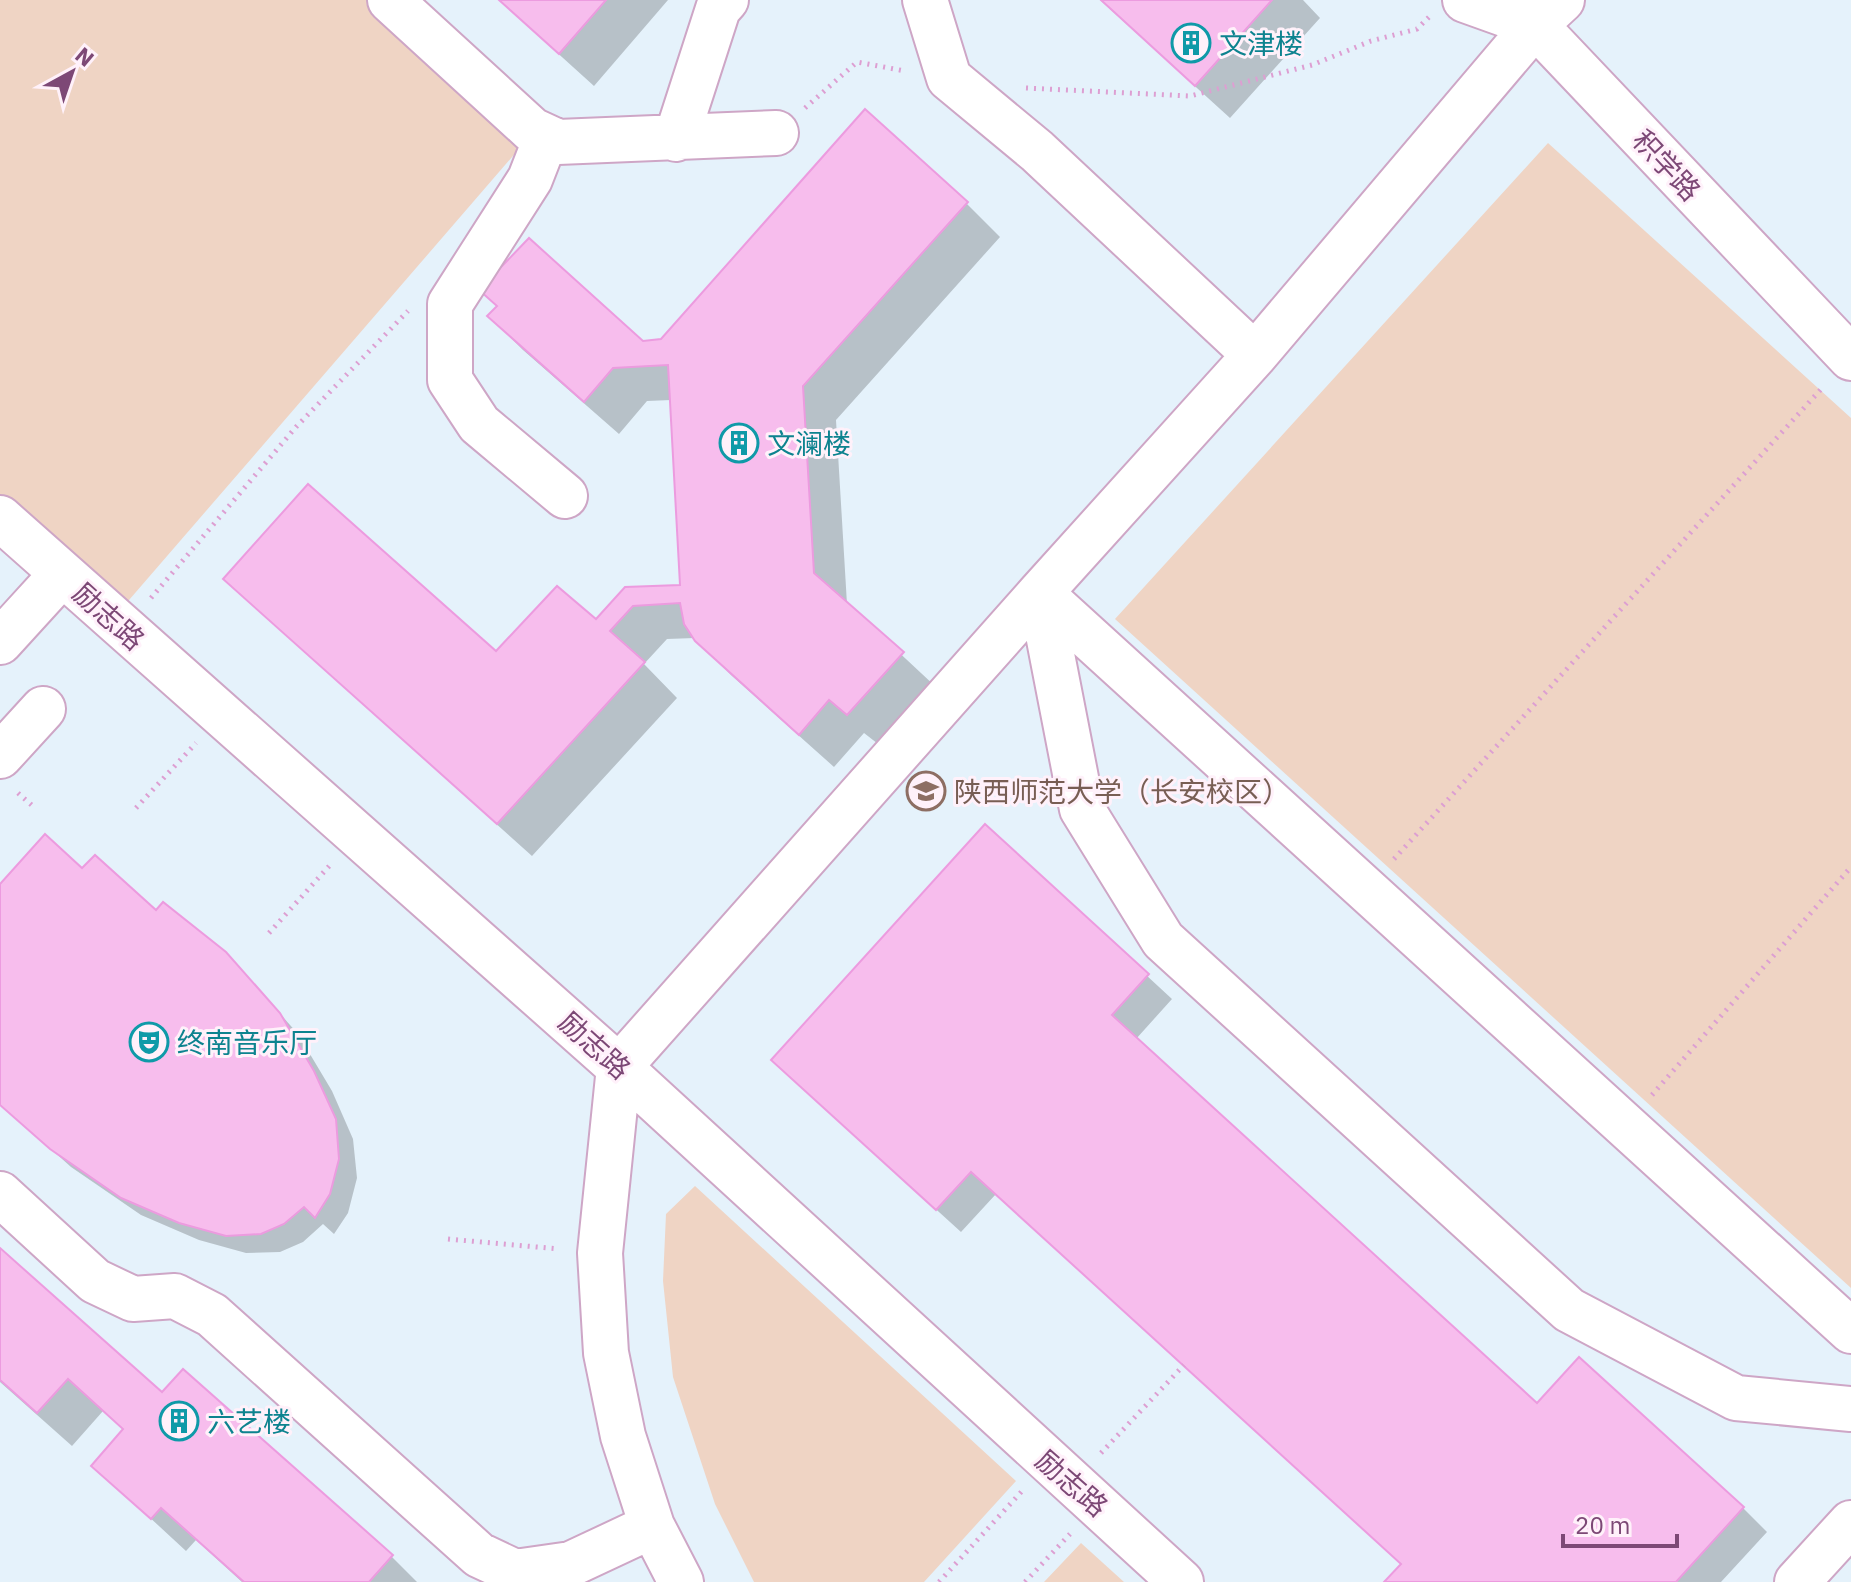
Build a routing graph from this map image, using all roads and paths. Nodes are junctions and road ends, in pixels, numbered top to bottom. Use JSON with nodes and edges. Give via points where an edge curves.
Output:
{"nodes":[{"id":1,"x":390,"y":0,"type":"edge"},
{"id":2,"x":726,"y":0,"type":"edge"},
{"id":3,"x":925,"y":0,"type":"edge"},
{"id":4,"x":1451,"y":5,"type":"edge"},
{"id":5,"x":1549,"y":12,"type":"edge"},
{"id":6,"x":949,"y":78,"type":"junction"},
{"id":7,"x":1024,"y":88,"type":"dead end"},
{"id":8,"x":776,"y":133,"type":"joint"},
{"id":9,"x":546,"y":138,"type":"junction"},
{"id":10,"x":676,"y":139,"type":"junction"},
{"id":11,"x":459,"y":288,"type":"junction"},
{"id":12,"x":1255,"y":355,"type":"junction"},
{"id":13,"x":1850,"y":358,"type":"edge"},
{"id":14,"x":565,"y":496,"type":"dead end"},
{"id":15,"x":0,"y":518,"type":"edge"},
{"id":16,"x":62,"y":574,"type":"junction"},
{"id":17,"x":1040,"y":593,"type":"junction"},
{"id":18,"x":124,"y":630,"type":"junction"},
{"id":19,"x":0,"y":642,"type":"edge"},
{"id":20,"x":43,"y":709,"type":"dead end"},
{"id":21,"x":184,"y":755,"type":"dead end"},
{"id":22,"x":0,"y":756,"type":"edge"},
{"id":23,"x":136,"y":808,"type":"dead end"},
{"id":24,"x":1851,"y":867,"type":"edge"},
{"id":25,"x":318,"y":878,"type":"dead end"},
{"id":26,"x":1366,"y":890,"type":"junction"},
{"id":27,"x":269,"y":933,"type":"dead end"},
{"id":28,"x":619,"y":1067,"type":"junction"},
{"id":29,"x":1625,"y":1126,"type":"junction"},
{"id":30,"x":0,"y":1194,"type":"edge"},
{"id":31,"x":448,"y":1239,"type":"dead end"},
{"id":32,"x":537,"y":1247,"type":"dead end"},
{"id":33,"x":1851,"y":1331,"type":"edge"},
{"id":34,"x":1184,"y":1365,"type":"dead end"},
{"id":35,"x":1851,"y":1409,"type":"edge"},
{"id":36,"x":1073,"y":1483,"type":"junction"},
{"id":37,"x":1851,"y":1523,"type":"edge"},
{"id":38,"x":652,"y":1526,"type":"junction"},
{"id":39,"x":681,"y":1582,"type":"edge"},
{"id":40,"x":939,"y":1582,"type":"edge"},
{"id":41,"x":1025,"y":1582,"type":"edge"},
{"id":42,"x":1181,"y":1582,"type":"edge"},
{"id":43,"x":1797,"y":1582,"type":"edge"}],
"edges":[{"from":1,"to":9,"type":"street"},
{"from":2,"to":10,"type":"street","via":[[718,9]]},
{"from":3,"to":6,"type":"street"},
{"from":4,"to":5,"type":"street","name":"积学路"},
{"from":4,"to":7,"type":"path","via":[[1417,29],[1312,65],[1190,96]]},
{"from":5,"to":12,"type":"street"},
{"from":5,"to":13,"type":"street","name":"积学路"},
{"from":6,"to":8,"type":"path","via":[[857,62]]},
{"from":6,"to":12,"type":"street","via":[[1037,151]]},
{"from":8,"to":10,"type":"street"},
{"from":9,"to":10,"type":"street"},
{"from":9,"to":11,"type":"street","via":[[530,179]]},
{"from":11,"to":14,"type":"street","via":[[450,304],[450,380],[479,424]]},
{"from":11,"to":18,"type":"path","via":[[431,287],[296,427]]},
{"from":12,"to":17,"type":"street"},
{"from":13,"to":26,"type":"path"},
{"from":15,"to":16,"type":"street","name":"励志路"},
{"from":16,"to":18,"type":"street","name":"励志路"},
{"from":16,"to":19,"type":"street"},
{"from":17,"to":26,"type":"street"},
{"from":17,"to":28,"type":"street"},
{"from":17,"to":35,"type":"street","via":[[1082,809],[1163,940],[1569,1310],[1736,1398]]},
{"from":18,"to":28,"type":"street","name":"励志路"},
{"from":20,"to":22,"type":"street"},
{"from":21,"to":23,"type":"path"},
{"from":24,"to":29,"type":"path"},
{"from":25,"to":27,"type":"path"},
{"from":26,"to":29,"type":"street"},
{"from":28,"to":36,"type":"street","name":"励志路"},
{"from":28,"to":38,"type":"street","via":[[600,1253],[606,1353],[623,1436]]},
{"from":29,"to":33,"type":"street"},
{"from":30,"to":38,"type":"street","via":[[95,1281],[133,1299],[175,1296],[212,1315],[479,1555],[515,1572],[571,1564]]},
{"from":31,"to":32,"type":"path"},
{"from":34,"to":36,"type":"path"},
{"from":36,"to":40,"type":"path"},
{"from":36,"to":41,"type":"path"},
{"from":36,"to":42,"type":"street","name":"励志路"},
{"from":37,"to":43,"type":"street"},
{"from":38,"to":39,"type":"street"}]}
